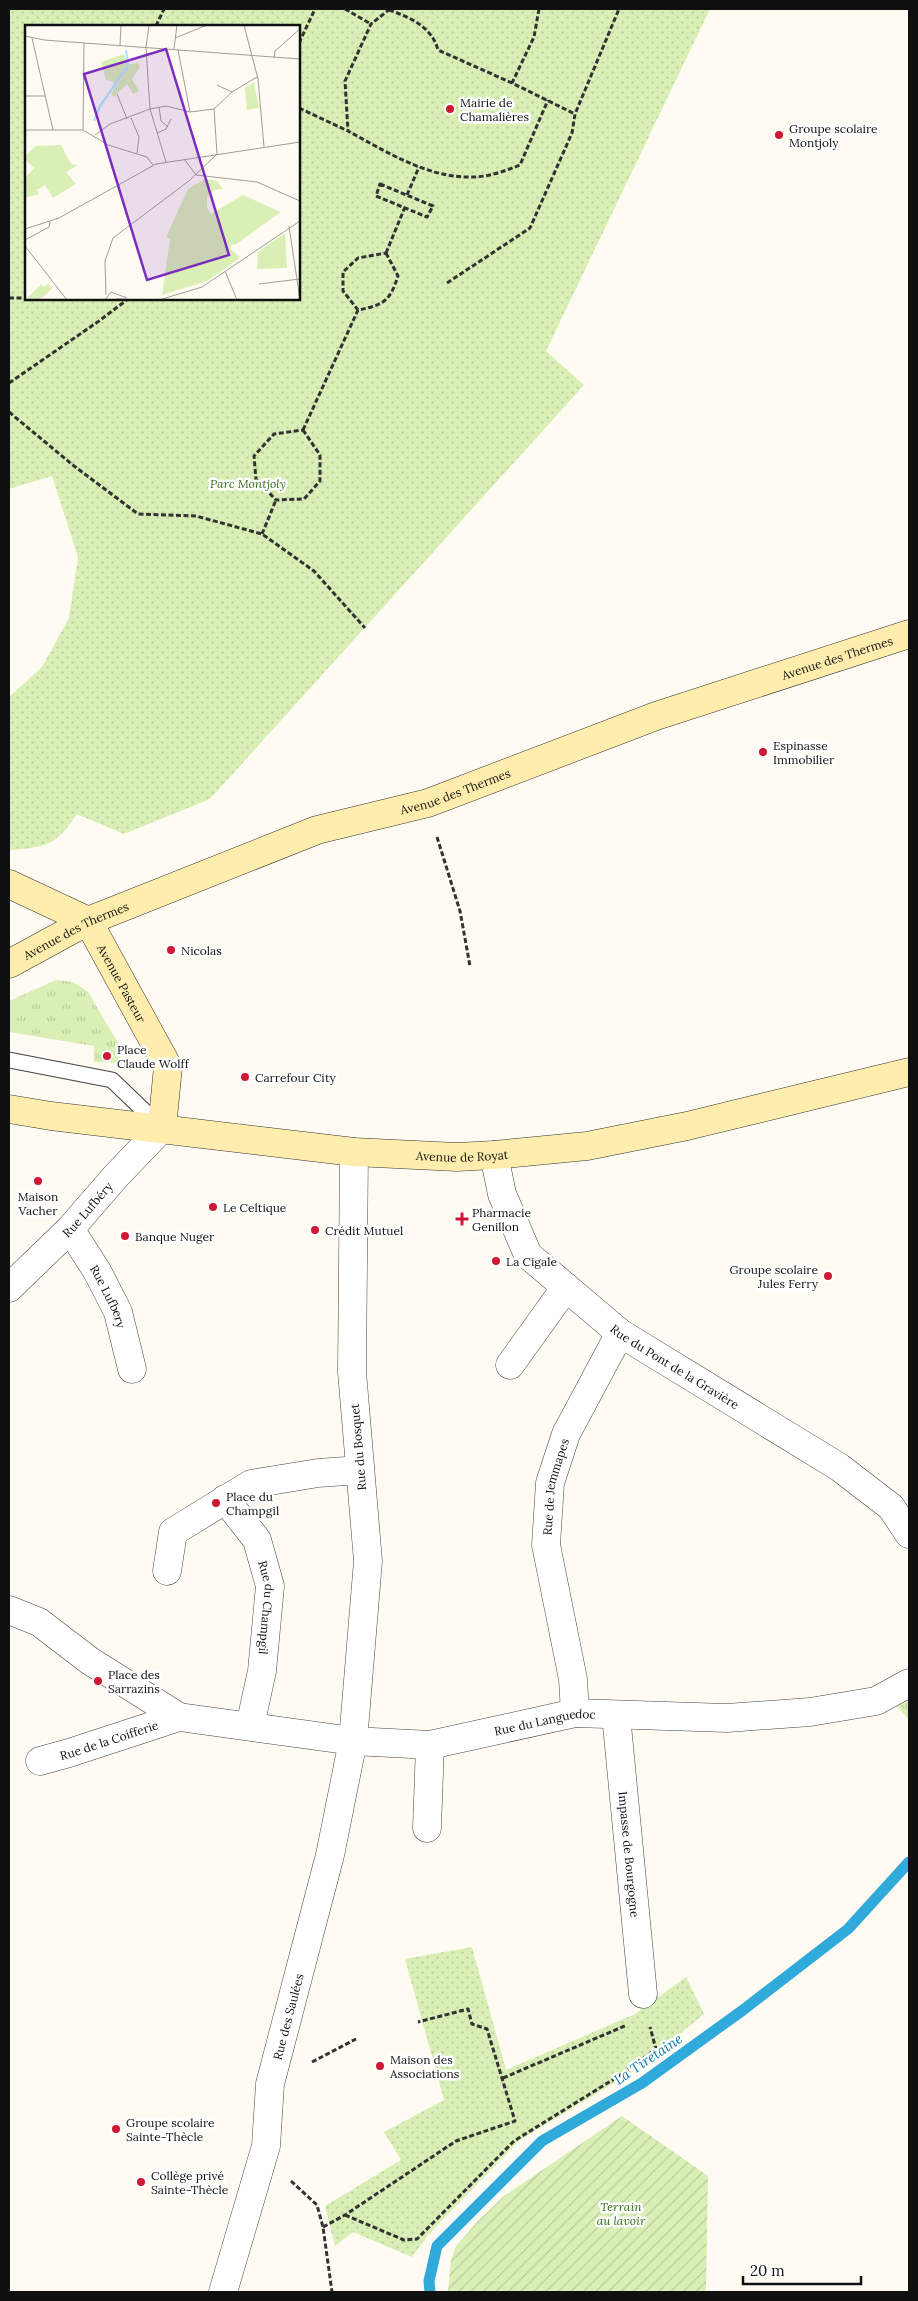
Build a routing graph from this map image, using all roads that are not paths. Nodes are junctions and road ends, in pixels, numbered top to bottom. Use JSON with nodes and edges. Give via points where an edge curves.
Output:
{"nodes":[{"id":1,"x":909,"y":634,"type":"edge"},
{"id":2,"x":9,"y":884,"type":"edge"},
{"id":3,"x":88,"y":921,"type":"junction"},
{"id":4,"x":9,"y":964,"type":"edge"},
{"id":5,"x":9,"y":1060,"type":"edge"},
{"id":6,"x":909,"y":1072,"type":"edge"},
{"id":7,"x":9,"y":1109,"type":"edge"},
{"id":8,"x":162,"y":1128,"type":"junction"},
{"id":9,"x":354,"y":1152,"type":"junction"},
{"id":10,"x":494,"y":1155,"type":"junction"},
{"id":11,"x":70,"y":1229,"type":"junction"},
{"id":12,"x":566,"y":1287,"type":"junction"},
{"id":13,"x":9,"y":1288,"type":"edge"},
{"id":14,"x":620,"y":1333,"type":"junction"},
{"id":15,"x":510,"y":1365,"type":"dead end"},
{"id":16,"x":132,"y":1369,"type":"dead end"},
{"id":17,"x":360,"y":1470,"type":"junction"},
{"id":18,"x":225,"y":1499,"type":"junction"},
{"id":19,"x":909,"y":1534,"type":"edge"},
{"id":20,"x":168,"y":1571,"type":"dead end"},
{"id":21,"x":9,"y":1610,"type":"edge"},
{"id":22,"x":909,"y":1683,"type":"edge"},
{"id":23,"x":575,"y":1713,"type":"junction"},
{"id":24,"x":616,"y":1715,"type":"junction"},
{"id":25,"x":179,"y":1717,"type":"junction"},
{"id":26,"x":250,"y":1726,"type":"junction"},
{"id":27,"x":353,"y":1741,"type":"junction"},
{"id":28,"x":430,"y":1745,"type":"junction"},
{"id":29,"x":40,"y":1761,"type":"dead end"},
{"id":30,"x":427,"y":1828,"type":"dead end"},
{"id":31,"x":643,"y":1994,"type":"dead end"},
{"id":32,"x":223,"y":2292,"type":"edge"}],
"edges":[{"from":1,"to":3,"type":"street","name":"Avenue des Thermes","via":[[656,716],[428,802],[317,830]]},
{"from":2,"to":3,"type":"street"},
{"from":3,"to":4,"type":"street","name":"Avenue des Thermes"},
{"from":3,"to":8,"type":"street","name":"Avenue Pasteur","via":[[168,1068]]},
{"from":5,"to":8,"type":"lane","via":[[112,1080]]},
{"from":6,"to":10,"type":"street","name":"Avenue de Royat","via":[[687,1126],[586,1146]]},
{"from":7,"to":8,"type":"street","name":"Avenue de Royat"},
{"from":8,"to":9,"type":"street","name":"Avenue de Royat"},
{"from":8,"to":11,"type":"street","name":"Rue Lufbéry"},
{"from":9,"to":10,"type":"street","name":"Avenue de Royat","via":[[456,1157]]},
{"from":9,"to":17,"type":"street","name":"Rue du Bosquet","via":[[352,1372]]},
{"from":10,"to":12,"type":"street","name":"Rue du Pont de la Gravière","via":[[502,1194],[528,1255]]},
{"from":11,"to":13,"type":"street","name":"Rue Lufbéry"},
{"from":11,"to":16,"type":"street","name":"Rue Lufbery","via":[[118,1312]]},
{"from":12,"to":14,"type":"street","name":"Rue du Pont de la Gravière"},
{"from":12,"to":15,"type":"street"},
{"from":14,"to":19,"type":"street","name":"Rue du Pont de la Gravière","via":[[839,1467],[891,1507]]},
{"from":14,"to":23,"type":"street","name":"Rue de Jemmapes","via":[[566,1434],[550,1483],[546,1545],[573,1679]]},
{"from":17,"to":18,"type":"street","via":[[251,1484]]},
{"from":17,"to":27,"type":"street","name":"Rue du Bosquet","via":[[368,1561]]},
{"from":18,"to":20,"type":"street","via":[[173,1532]]},
{"from":18,"to":26,"type":"street","name":"Rue du Champgil","via":[[257,1540],[270,1586],[262,1671]]},
{"from":21,"to":25,"type":"street","via":[[39,1622],[90,1661]]},
{"from":22,"to":24,"type":"street","name":"Rue du Languedoc","via":[[876,1701],[810,1712],[727,1718]]},
{"from":23,"to":24,"type":"street","name":"Rue du Languedoc"},
{"from":23,"to":28,"type":"street","name":"Rue du Languedoc"},
{"from":24,"to":31,"type":"street","name":"Impasse de Bourgogne"},
{"from":25,"to":26,"type":"street","name":"Rue du Languedoc"},
{"from":25,"to":29,"type":"street","name":"Rue de la Coifferie"},
{"from":26,"to":27,"type":"street","name":"Rue du Languedoc"},
{"from":27,"to":28,"type":"street","name":"Rue du Languedoc"},
{"from":27,"to":32,"type":"street","name":"Rue des Saulées","via":[[330,1855],[270,2084],[266,2146]]},
{"from":28,"to":30,"type":"street"}]}
